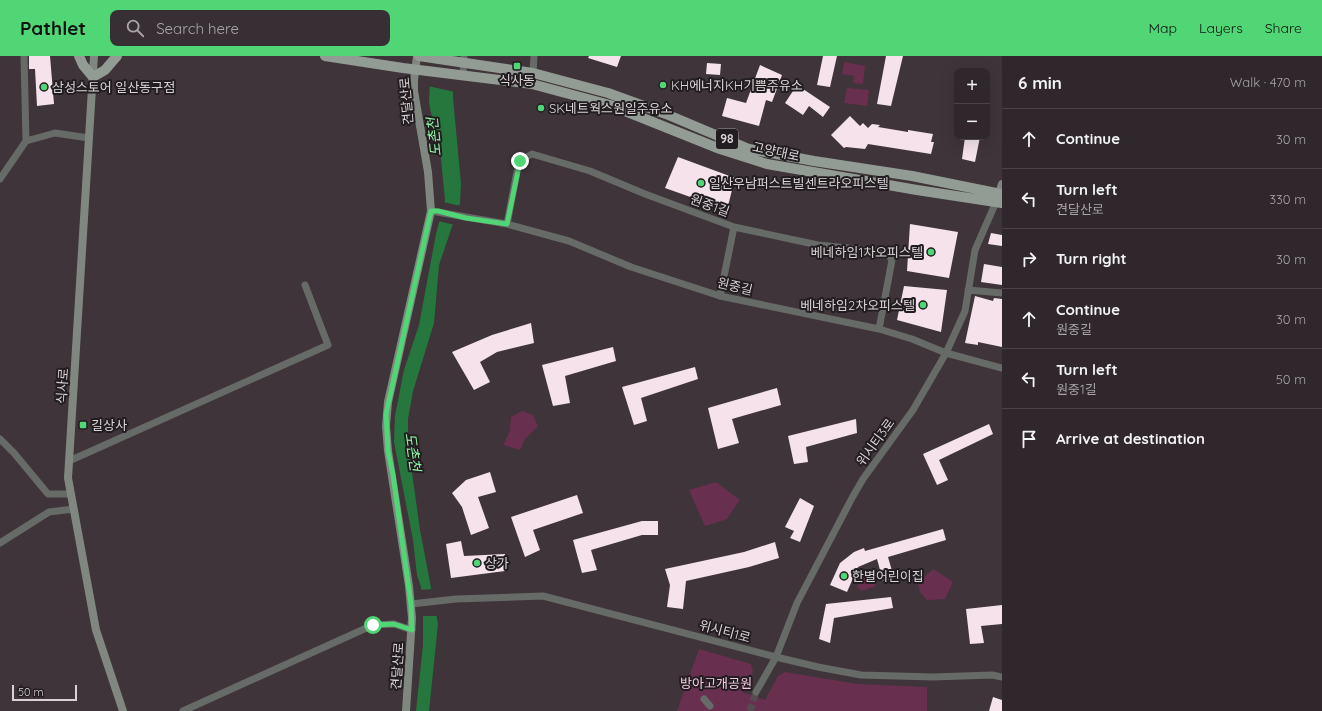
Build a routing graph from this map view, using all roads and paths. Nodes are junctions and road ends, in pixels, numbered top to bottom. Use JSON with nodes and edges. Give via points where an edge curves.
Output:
{"nodes":[{"id":1,"x":24,"y":56,"type":"edge"},
{"id":2,"x":79,"y":56,"type":"edge"},
{"id":3,"x":94,"y":56,"type":"edge"},
{"id":4,"x":117,"y":56,"type":"edge"},
{"id":5,"x":325,"y":56,"type":"edge"},
{"id":6,"x":421,"y":56,"type":"edge"},
{"id":7,"x":534,"y":56,"type":"edge"},
{"id":8,"x":462,"y":60,"type":"edge"},
{"id":9,"x":415,"y":70,"type":"junction"},
{"id":10,"x":533,"y":73,"type":"junction"},
{"id":11,"x":461,"y":75,"type":"junction"},
{"id":12,"x":93,"y":77,"type":"junction"},
{"id":13,"x":89,"y":138,"type":"junction"},
{"id":14,"x":26,"y":142,"type":"junction"},
{"id":15,"x":0,"y":179,"type":"edge"},
{"id":16,"x":1000,"y":195,"type":"edge"},
{"id":17,"x":434,"y":211,"type":"junction"},
{"id":18,"x":507,"y":224,"type":"junction"},
{"id":19,"x":734,"y":227,"type":"junction"},
{"id":20,"x":305,"y":285,"type":"dead end"},
{"id":21,"x":968,"y":290,"type":"junction"},
{"id":22,"x":1002,"y":293,"type":"edge"},
{"id":23,"x":720,"y":296,"type":"junction"},
{"id":24,"x":879,"y":328,"type":"junction"},
{"id":25,"x":946,"y":353,"type":"junction"},
{"id":26,"x":1002,"y":368,"type":"edge"},
{"id":27,"x":0,"y":439,"type":"edge"},
{"id":28,"x":69,"y":461,"type":"junction"},
{"id":29,"x":71,"y":494,"type":"junction"},
{"id":30,"x":74,"y":509,"type":"junction"},
{"id":31,"x":0,"y":543,"type":"edge"},
{"id":32,"x":415,"y":604,"type":"junction"},
{"id":33,"x":412,"y":630,"type":"junction"},
{"id":34,"x":776,"y":657,"type":"junction"},
{"id":35,"x":1002,"y":677,"type":"edge"},
{"id":36,"x":756,"y":692,"type":"tunnel mouth"},
{"id":37,"x":704,"y":699,"type":"dead end"},
{"id":38,"x":710,"y":706,"type":"dead end"},
{"id":39,"x":123,"y":711,"type":"edge"},
{"id":40,"x":183,"y":711,"type":"edge"},
{"id":41,"x":406,"y":711,"type":"edge"}],
"edges":[{"from":1,"to":14,"type":"street"},
{"from":2,"to":12,"type":"main road"},
{"from":3,"to":12,"type":"street","name":"식사로"},
{"from":4,"to":12,"type":"main road","via":[[105,70]]},
{"from":5,"to":9,"type":"main road"},
{"from":6,"to":8,"type":"main road","name":"고양대로"},
{"from":6,"to":9,"type":"street","name":"견달산로"},
{"from":7,"to":10,"type":"street"},
{"from":8,"to":10,"type":"main road","name":"고양대로","number":"98"},
{"from":8,"to":11,"type":"street"},
{"from":9,"to":11,"type":"main road","name":"고양대로"},
{"from":9,"to":17,"type":"street","name":"견달산로","via":[[414,90]]},
{"from":10,"to":16,"type":"main road","name":"고양대로","number":"98","via":[[608,92],[749,149],[912,176]]},
{"from":11,"to":16,"type":"main road","name":"고양대로","via":[[532,84],[610,105],[720,149],[767,164],[917,190]]},
{"from":12,"to":13,"type":"street","name":"식사로"},
{"from":13,"to":14,"type":"street","via":[[55,134]]},
{"from":13,"to":28,"type":"street","name":"식사로"},
{"from":14,"to":15,"type":"street"},
{"from":16,"to":21,"type":"street","name":"위시티3로","via":[[975,250]]},
{"from":17,"to":18,"type":"street","name":"원중길"},
{"from":17,"to":32,"type":"street","name":"견달산로","via":[[386,414],[388,451]]},
{"from":18,"to":19,"type":"street","name":"원중1길","via":[[520,161],[532,154],[590,171]]},
{"from":18,"to":23,"type":"street","name":"원중길","via":[[569,241],[631,267]]},
{"from":19,"to":23,"type":"street"},
{"from":19,"to":24,"type":"street","name":"원중1길","via":[[818,246],[886,252],[892,260]]},
{"from":20,"to":28,"type":"street","via":[[328,345]]},
{"from":21,"to":22,"type":"street"},
{"from":21,"to":25,"type":"street","name":"위시티3로","via":[[965,312]]},
{"from":23,"to":24,"type":"street","name":"원중길"},
{"from":24,"to":25,"type":"street","name":"원중길"},
{"from":25,"to":26,"type":"street","name":"원중길"},
{"from":25,"to":34,"type":"street","name":"위시티3로","via":[[912,410],[852,498],[797,603]]},
{"from":27,"to":29,"type":"street","via":[[48,494]]},
{"from":28,"to":29,"type":"street","name":"식사로","via":[[68,478]]},
{"from":29,"to":30,"type":"street","name":"식사로"},
{"from":30,"to":31,"type":"street","via":[[49,512]]},
{"from":30,"to":39,"type":"street","name":"식사로","via":[[96,630]]},
{"from":32,"to":33,"type":"street","name":"견달산로"},
{"from":32,"to":34,"type":"street","name":"위시티1로","via":[[444,600],[543,596]]},
{"from":33,"to":40,"type":"street","via":[[394,624],[373,625]]},
{"from":33,"to":41,"type":"street","name":"견달산로"},
{"from":34,"to":35,"type":"street","name":"위시티1로","via":[[861,675]]},
{"from":34,"to":36,"type":"street","name":"위시티3로"},
{"from":37,"to":38,"type":"street"}]}
